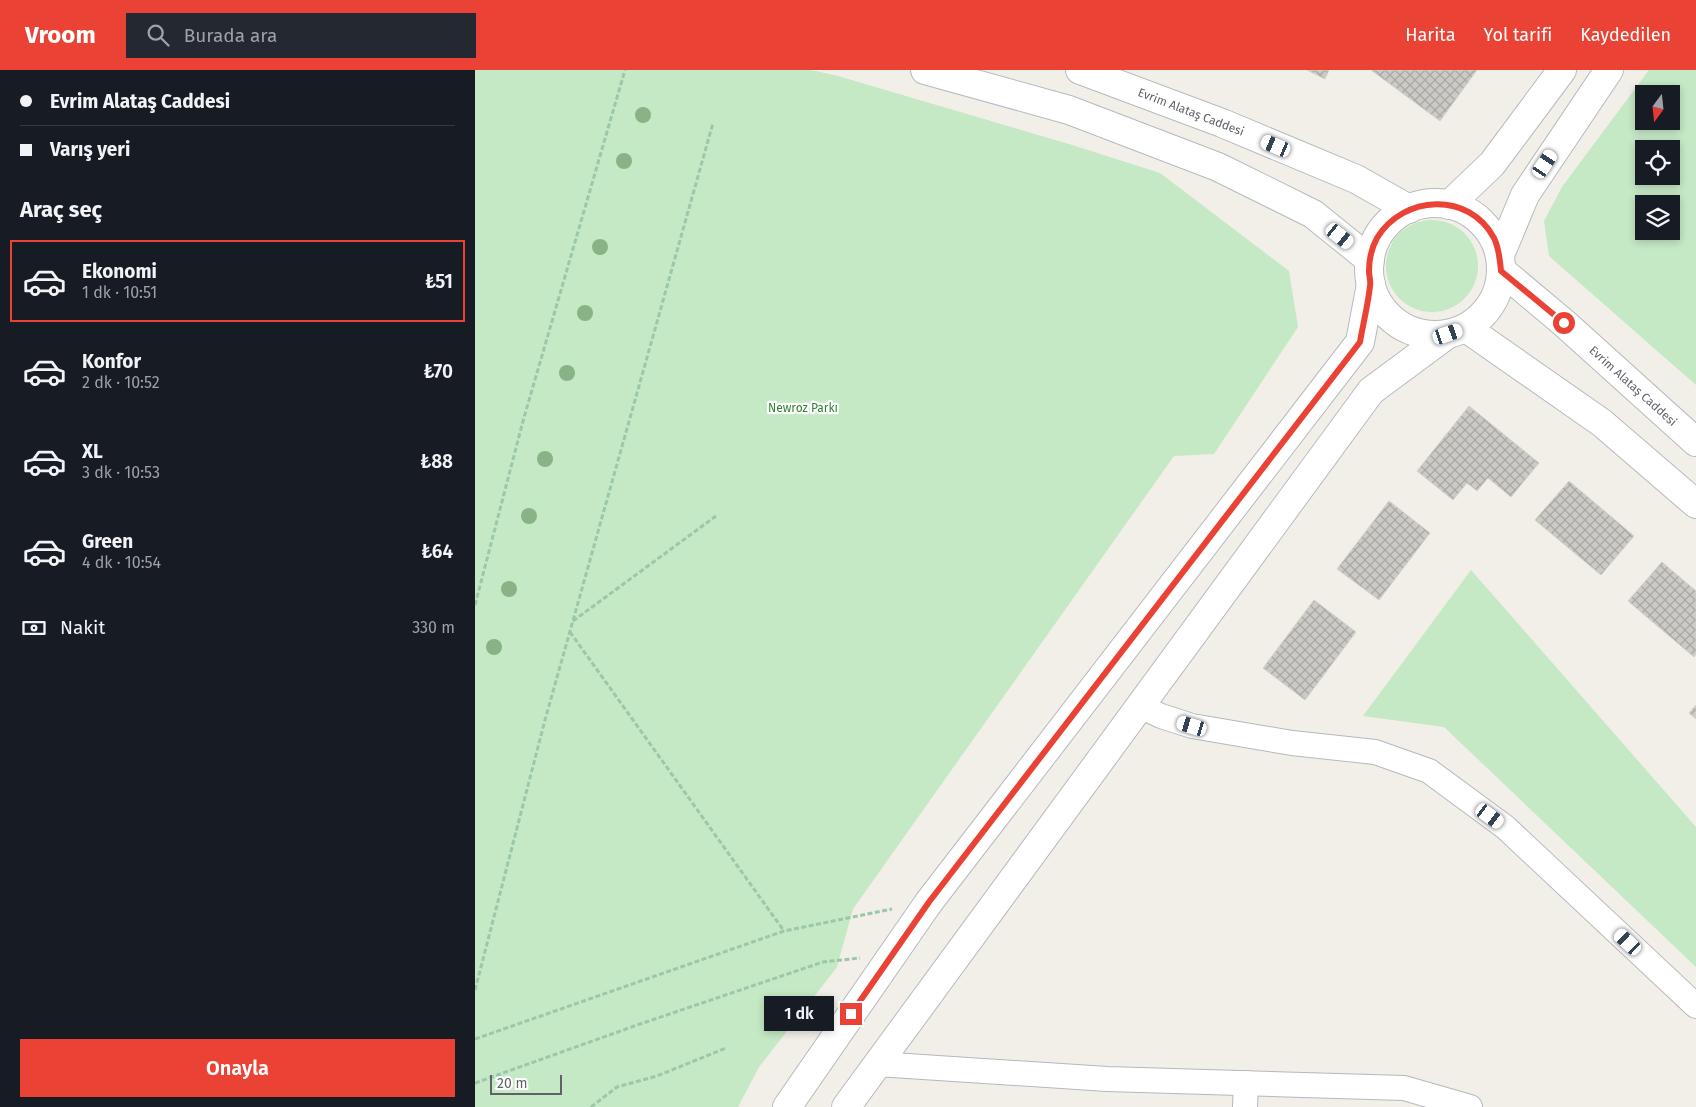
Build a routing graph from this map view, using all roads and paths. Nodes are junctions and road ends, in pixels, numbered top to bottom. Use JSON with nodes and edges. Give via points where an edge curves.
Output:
{"nodes":[{"id":1,"x":625,"y":70,"type":"edge"},
{"id":2,"x":925,"y":70,"type":"edge"},
{"id":3,"x":1079,"y":70,"type":"edge"},
{"id":4,"x":1562,"y":70,"type":"edge"},
{"id":5,"x":1609,"y":70,"type":"edge"},
{"id":6,"x":713,"y":123,"type":"dead end"},
{"id":7,"x":1449,"y":205,"type":"junction"},
{"id":8,"x":1409,"y":209,"type":"junction"},
{"id":9,"x":1501,"y":263,"type":"junction"},
{"id":10,"x":1370,"y":272,"type":"junction"},
{"id":11,"x":1457,"y":331,"type":"junction"},
{"id":12,"x":1696,"y":442,"type":"edge"},
{"id":13,"x":1696,"y":504,"type":"edge"},
{"id":14,"x":716,"y":516,"type":"dead end"},
{"id":15,"x":475,"y":605,"type":"edge"},
{"id":16,"x":573,"y":621,"type":"junction"},
{"id":17,"x":570,"y":632,"type":"junction"},
{"id":18,"x":1140,"y":706,"type":"junction"},
{"id":19,"x":929,"y":902,"type":"junction"},
{"id":20,"x":784,"y":931,"type":"junction"},
{"id":21,"x":893,"y":954,"type":"junction"},
{"id":22,"x":475,"y":990,"type":"edge"},
{"id":23,"x":1696,"y":1006,"type":"edge"},
{"id":24,"x":475,"y":1039,"type":"edge"},
{"id":25,"x":726,"y":1048,"type":"dead end"},
{"id":26,"x":877,"y":1064,"type":"junction"},
{"id":27,"x":475,"y":1083,"type":"edge"},
{"id":28,"x":1246,"y":1083,"type":"junction"},
{"id":29,"x":591,"y":1107,"type":"edge"},
{"id":30,"x":787,"y":1107,"type":"edge"},
{"id":31,"x":846,"y":1107,"type":"edge"},
{"id":32,"x":1245,"y":1107,"type":"edge"},
{"id":33,"x":1470,"y":1107,"type":"edge"}],
"edges":[{"from":1,"to":15,"type":"path","via":[[523,421]]},
{"from":2,"to":10,"type":"main road","via":[[1069,110],[1218,167],[1313,214]]},
{"from":3,"to":8,"type":"main road","name":"Evrim Alataş Caddesi","via":[[1222,123],[1356,179]]},
{"from":4,"to":7,"type":"main road","via":[[1491,164]]},
{"from":5,"to":9,"type":"main road","via":[[1525,195]]},
{"from":6,"to":16,"type":"path"},
{"from":7,"to":8,"type":"main road","via":[[1430,203]]},
{"from":7,"to":9,"type":"main road","via":[[1467,211],[1482,222],[1493,237]]},
{"from":8,"to":10,"type":"main road","via":[[1390,221],[1377,239]]},
{"from":9,"to":11,"type":"main road","via":[[1499,289],[1491,305],[1480,318]]},
{"from":9,"to":12,"type":"main road","name":"Evrim Alataş Caddesi"},
{"from":10,"to":11,"type":"main road","via":[[1377,300],[1399,324],[1414,332],[1431,335]]},
{"from":10,"to":19,"type":"main road","via":[[1360,342]]},
{"from":11,"to":13,"type":"main road","via":[[1602,423]]},
{"from":11,"to":18,"type":"main road","via":[[1371,391]]},
{"from":14,"to":16,"type":"path"},
{"from":16,"to":17,"type":"path"},
{"from":17,"to":20,"type":"path"},
{"from":17,"to":22,"type":"path"},
{"from":18,"to":23,"type":"street","via":[[1192,726],[1292,743],[1375,752],[1429,771],[1505,827]]},
{"from":18,"to":26,"type":"main road"},
{"from":19,"to":20,"type":"path"},
{"from":19,"to":21,"type":"main road"},
{"from":20,"to":24,"type":"path"},
{"from":21,"to":27,"type":"path","via":[[823,962]]},
{"from":21,"to":30,"type":"main road"},
{"from":25,"to":29,"type":"path","via":[[657,1076],[617,1087]]},
{"from":26,"to":28,"type":"street","via":[[1107,1079]]},
{"from":26,"to":31,"type":"main road"},
{"from":28,"to":32,"type":"street"},
{"from":28,"to":33,"type":"street","via":[[1403,1088]]}]}
